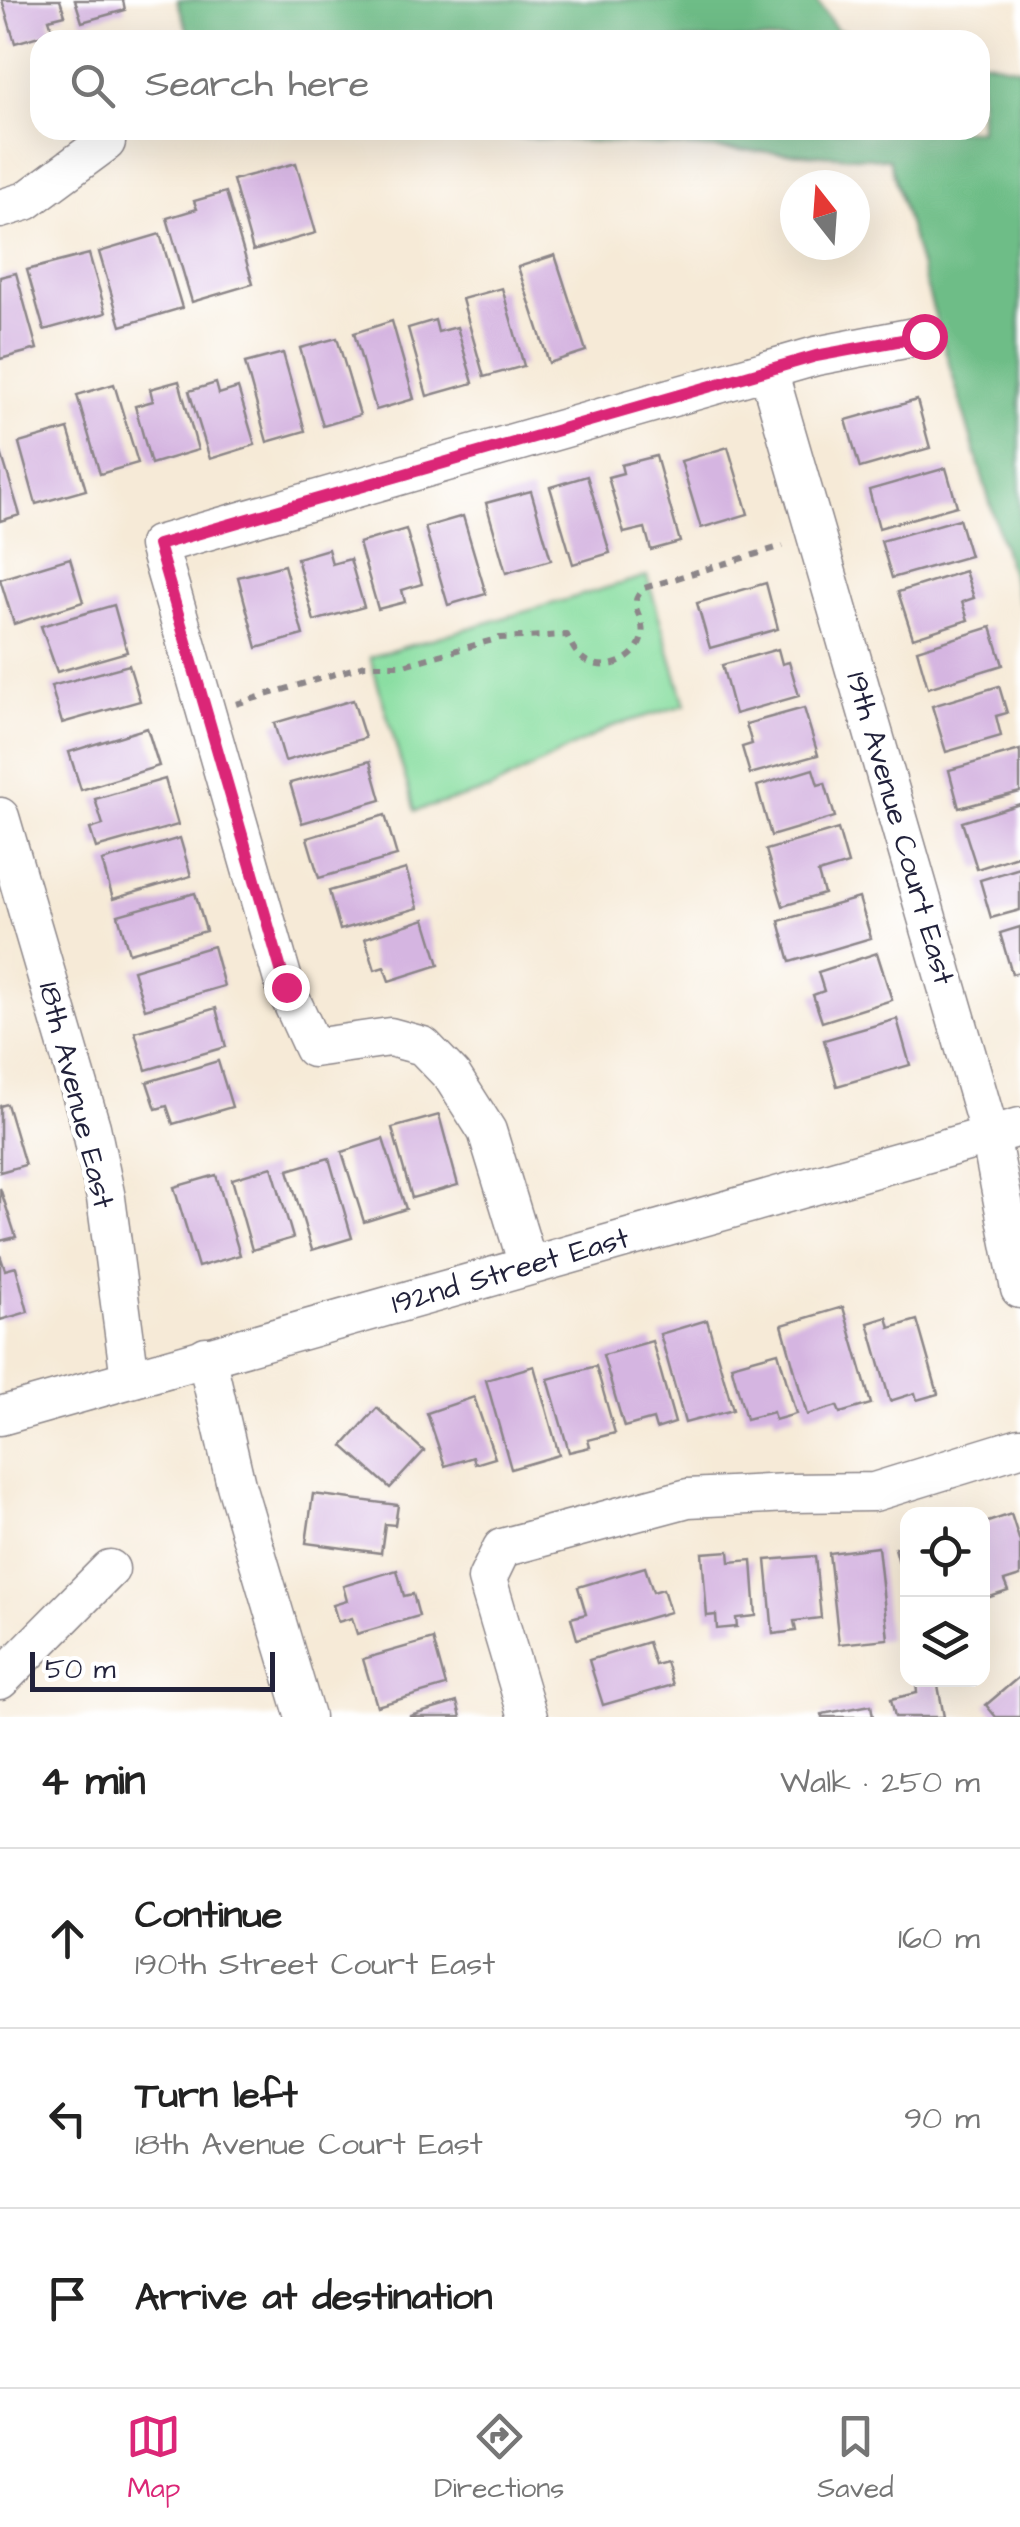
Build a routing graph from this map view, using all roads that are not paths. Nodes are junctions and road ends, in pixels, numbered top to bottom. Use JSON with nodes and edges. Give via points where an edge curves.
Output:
{"nodes":[{"id":1,"x":106,"y":142,"type":"dead end"},
{"id":2,"x":0,"y":209,"type":"edge"},
{"id":3,"x":924,"y":336,"type":"dead end"},
{"id":4,"x":768,"y":370,"type":"junction"},
{"id":5,"x":0,"y":817,"type":"edge"},
{"id":6,"x":1005,"y":1131,"type":"edge"},
{"id":7,"x":528,"y":1265,"type":"junction"},
{"id":8,"x":1020,"y":1288,"type":"edge"},
{"id":9,"x":206,"y":1356,"type":"junction"},
{"id":10,"x":130,"y":1378,"type":"junction"},
{"id":11,"x":0,"y":1416,"type":"edge"},
{"id":12,"x":1020,"y":1447,"type":"edge"},
{"id":13,"x":110,"y":1569,"type":"dead end"},
{"id":14,"x":0,"y":1680,"type":"edge"},
{"id":15,"x":305,"y":1717,"type":"edge"},
{"id":16,"x":528,"y":1717,"type":"edge"}],
"edges":[{"from":1,"to":2,"type":"street","via":[[26,201]]},
{"from":3,"to":4,"type":"street"},
{"from":4,"to":6,"type":"street","name":"19th Avenue Court East"},
{"from":4,"to":7,"type":"street","via":[[158,545],[286,987],[313,1048],[390,1036],[423,1046],[452,1076],[487,1131]]},
{"from":5,"to":10,"type":"street","name":"18th Avenue East","via":[[92,1127]]},
{"from":6,"to":7,"type":"street","name":"192nd Street East"},
{"from":6,"to":8,"type":"street","name":"19th Avenue Court East"},
{"from":7,"to":9,"type":"street","name":"192nd Street East"},
{"from":9,"to":10,"type":"street","name":"192nd Street East"},
{"from":9,"to":15,"type":"street","via":[[236,1485]]},
{"from":10,"to":11,"type":"street","name":"192nd Street East"},
{"from":12,"to":16,"type":"street","via":[[874,1492],[688,1498],[502,1548],[486,1578]]},
{"from":13,"to":14,"type":"street"}]}
